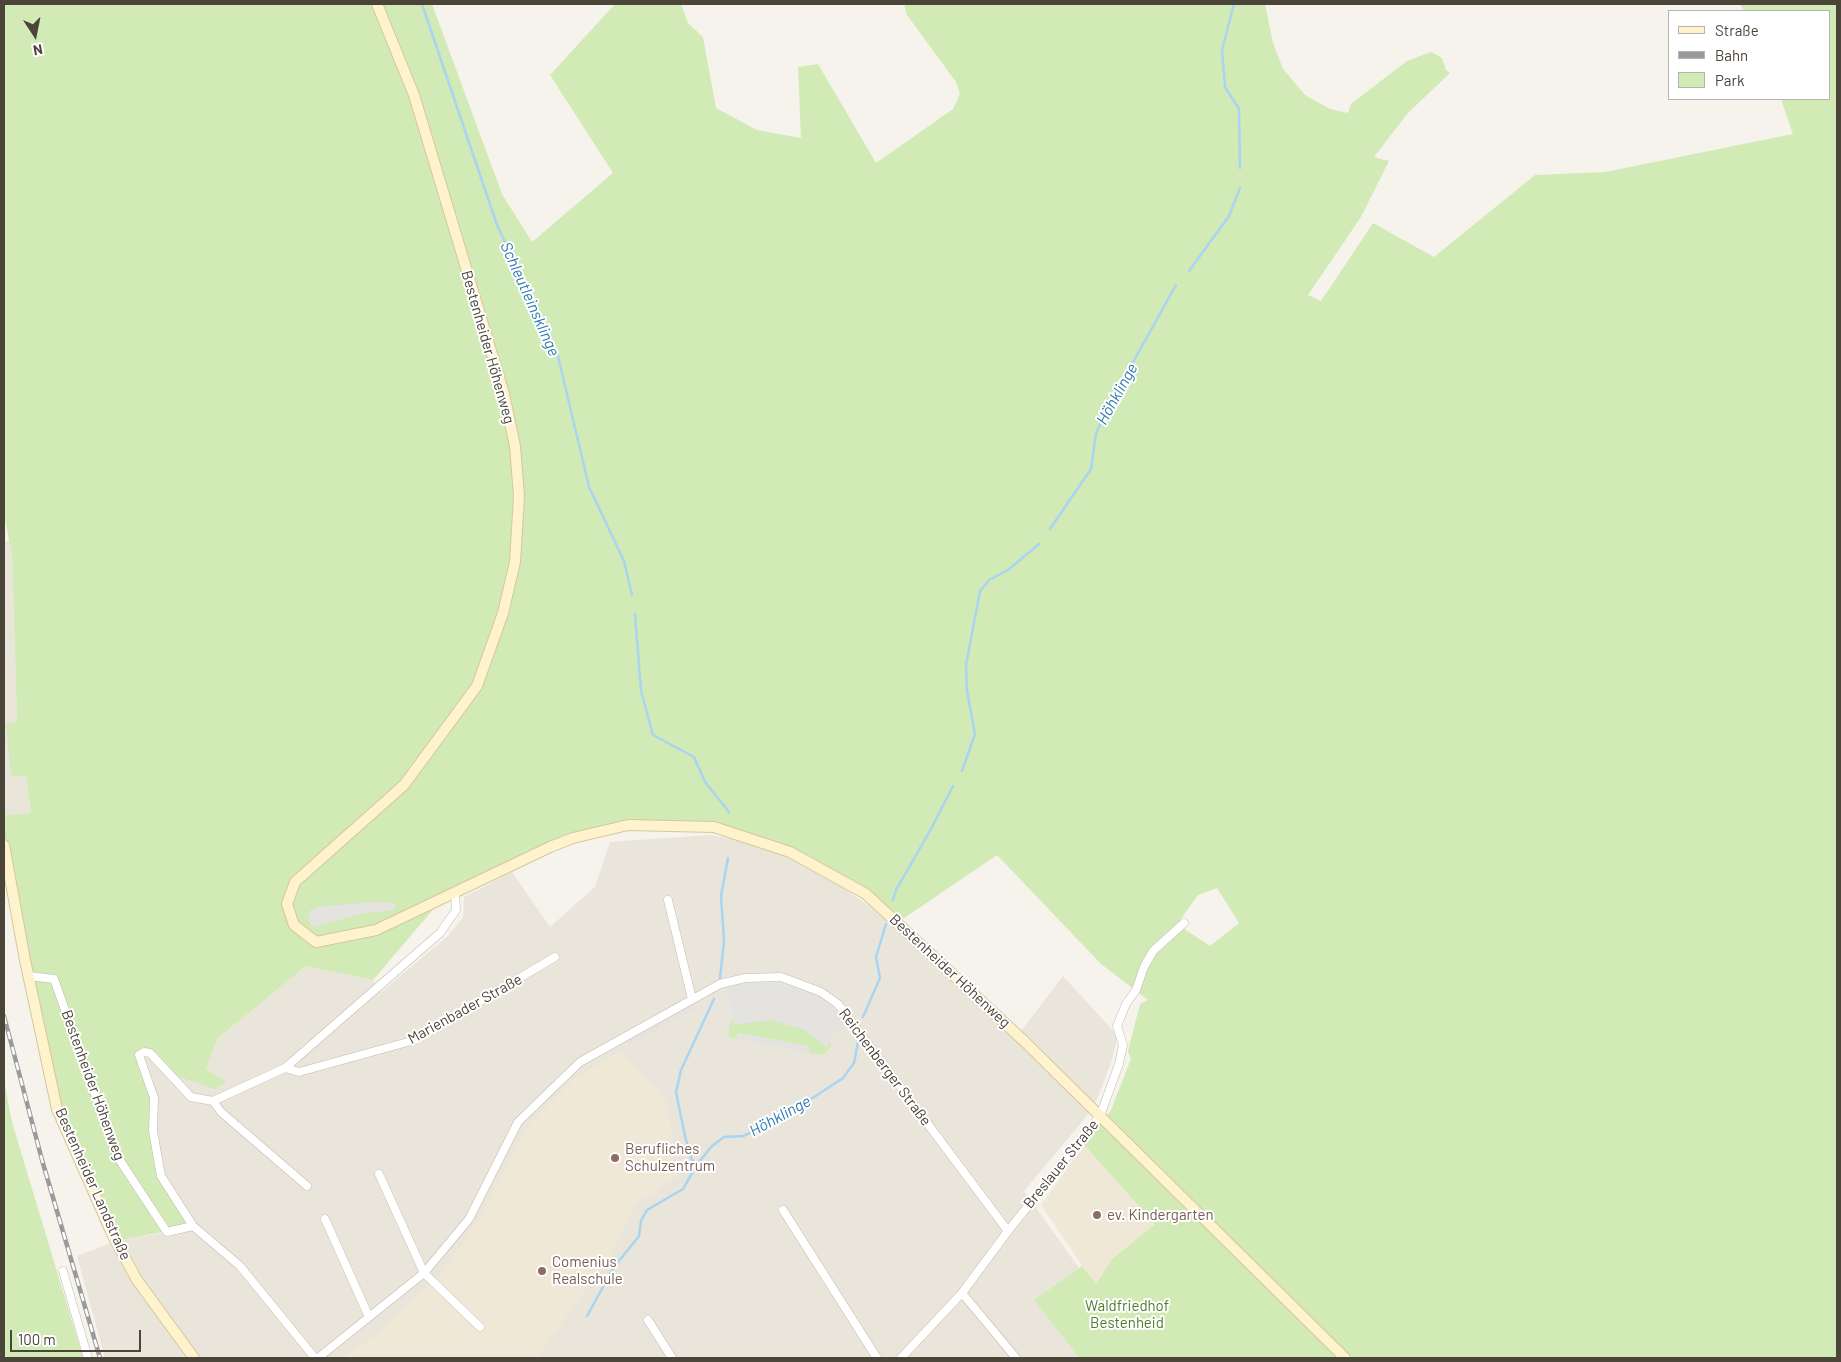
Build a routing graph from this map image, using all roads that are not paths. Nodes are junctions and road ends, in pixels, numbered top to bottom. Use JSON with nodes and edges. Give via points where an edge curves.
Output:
{"nodes":[{"id":1,"x":377,"y":4,"type":"edge"},
{"id":2,"x":4,"y":845,"type":"edge"},
{"id":3,"x":455,"y":892,"type":"junction"},
{"id":4,"x":668,"y":900,"type":"dead end"},
{"id":5,"x":1184,"y":923,"type":"dead end"},
{"id":6,"x":555,"y":957,"type":"dead end"},
{"id":7,"x":29,"y":976,"type":"junction"},
{"id":8,"x":692,"y":999,"type":"junction"},
{"id":9,"x":285,"y":1068,"type":"junction"},
{"id":10,"x":213,"y":1101,"type":"junction"},
{"id":11,"x":1100,"y":1116,"type":"junction"},
{"id":12,"x":379,"y":1174,"type":"dead end"},
{"id":13,"x":307,"y":1186,"type":"dead end"},
{"id":14,"x":783,"y":1210,"type":"dead end"},
{"id":15,"x":325,"y":1219,"type":"dead end"},
{"id":16,"x":193,"y":1226,"type":"junction"},
{"id":17,"x":1008,"y":1231,"type":"junction"},
{"id":18,"x":62,"y":1271,"type":"dead end"},
{"id":19,"x":424,"y":1273,"type":"junction"},
{"id":20,"x":962,"y":1293,"type":"junction"},
{"id":21,"x":369,"y":1317,"type":"junction"},
{"id":22,"x":648,"y":1320,"type":"dead end"},
{"id":23,"x":480,"y":1327,"type":"dead end"},
{"id":24,"x":88,"y":1358,"type":"edge"},
{"id":25,"x":194,"y":1358,"type":"edge"},
{"id":26,"x":317,"y":1358,"type":"edge"},
{"id":27,"x":672,"y":1358,"type":"edge"},
{"id":28,"x":877,"y":1358,"type":"edge"},
{"id":29,"x":900,"y":1358,"type":"edge"},
{"id":30,"x":1016,"y":1358,"type":"edge"},
{"id":31,"x":1345,"y":1358,"type":"edge"}],
"edges":[{"from":1,"to":3,"type":"street","name":"Bestenheider Höhenweg","via":[[414,95],[504,394],[515,446],[519,496],[515,562],[504,613],[477,686],[404,785],[295,882],[287,904],[294,925],[316,942],[376,930]]},
{"from":2,"to":7,"type":"street","name":"Bestenheider Landstraße"},
{"from":3,"to":9,"type":"street","via":[[456,910],[440,933]]},
{"from":3,"to":11,"type":"street","name":"Bestenheider Höhenweg","via":[[574,838],[628,825],[714,828],[790,852],[866,894]]},
{"from":4,"to":8,"type":"street"},
{"from":5,"to":11,"type":"street","name":"Breslauer Straße","via":[[1153,951],[1136,990],[1126,1004],[1117,1026],[1123,1045],[1119,1064]]},
{"from":6,"to":9,"type":"street","name":"Marienbader Straße","via":[[415,1040],[299,1072]]},
{"from":7,"to":16,"type":"street","name":"Bestenheider Höhenweg","via":[[54,979],[117,1156],[167,1232]]},
{"from":7,"to":25,"type":"street","name":"Bestenheider Landstraße","via":[[58,1110],[113,1236],[137,1280]]},
{"from":8,"to":17,"type":"street","name":"Reichenberger Straße","via":[[735,980],[781,977],[831,998]]},
{"from":8,"to":19,"type":"street","name":"Reichenberger Straße","via":[[580,1062],[518,1122],[469,1219]]},
{"from":9,"to":10,"type":"street"},
{"from":10,"to":13,"type":"street","via":[[221,1112]]},
{"from":10,"to":16,"type":"street","via":[[191,1097],[150,1053],[139,1055],[154,1098],[153,1131],[161,1176]]},
{"from":11,"to":17,"type":"street","name":"Breslauer Straße"},
{"from":11,"to":31,"type":"street","name":"Bestenheider Höhenweg"},
{"from":12,"to":19,"type":"street"},
{"from":14,"to":28,"type":"street"},
{"from":15,"to":21,"type":"street"},
{"from":16,"to":26,"type":"street","via":[[240,1266]]},
{"from":17,"to":20,"type":"street","name":"Breslauer Straße"},
{"from":18,"to":24,"type":"street"},
{"from":19,"to":21,"type":"street","name":"Reichenberger Straße"},
{"from":19,"to":23,"type":"street"},
{"from":20,"to":29,"type":"street","name":"Breslauer Straße"},
{"from":20,"to":30,"type":"street"},
{"from":21,"to":26,"type":"street","name":"Reichenberger Straße"},
{"from":22,"to":27,"type":"street"}]}
